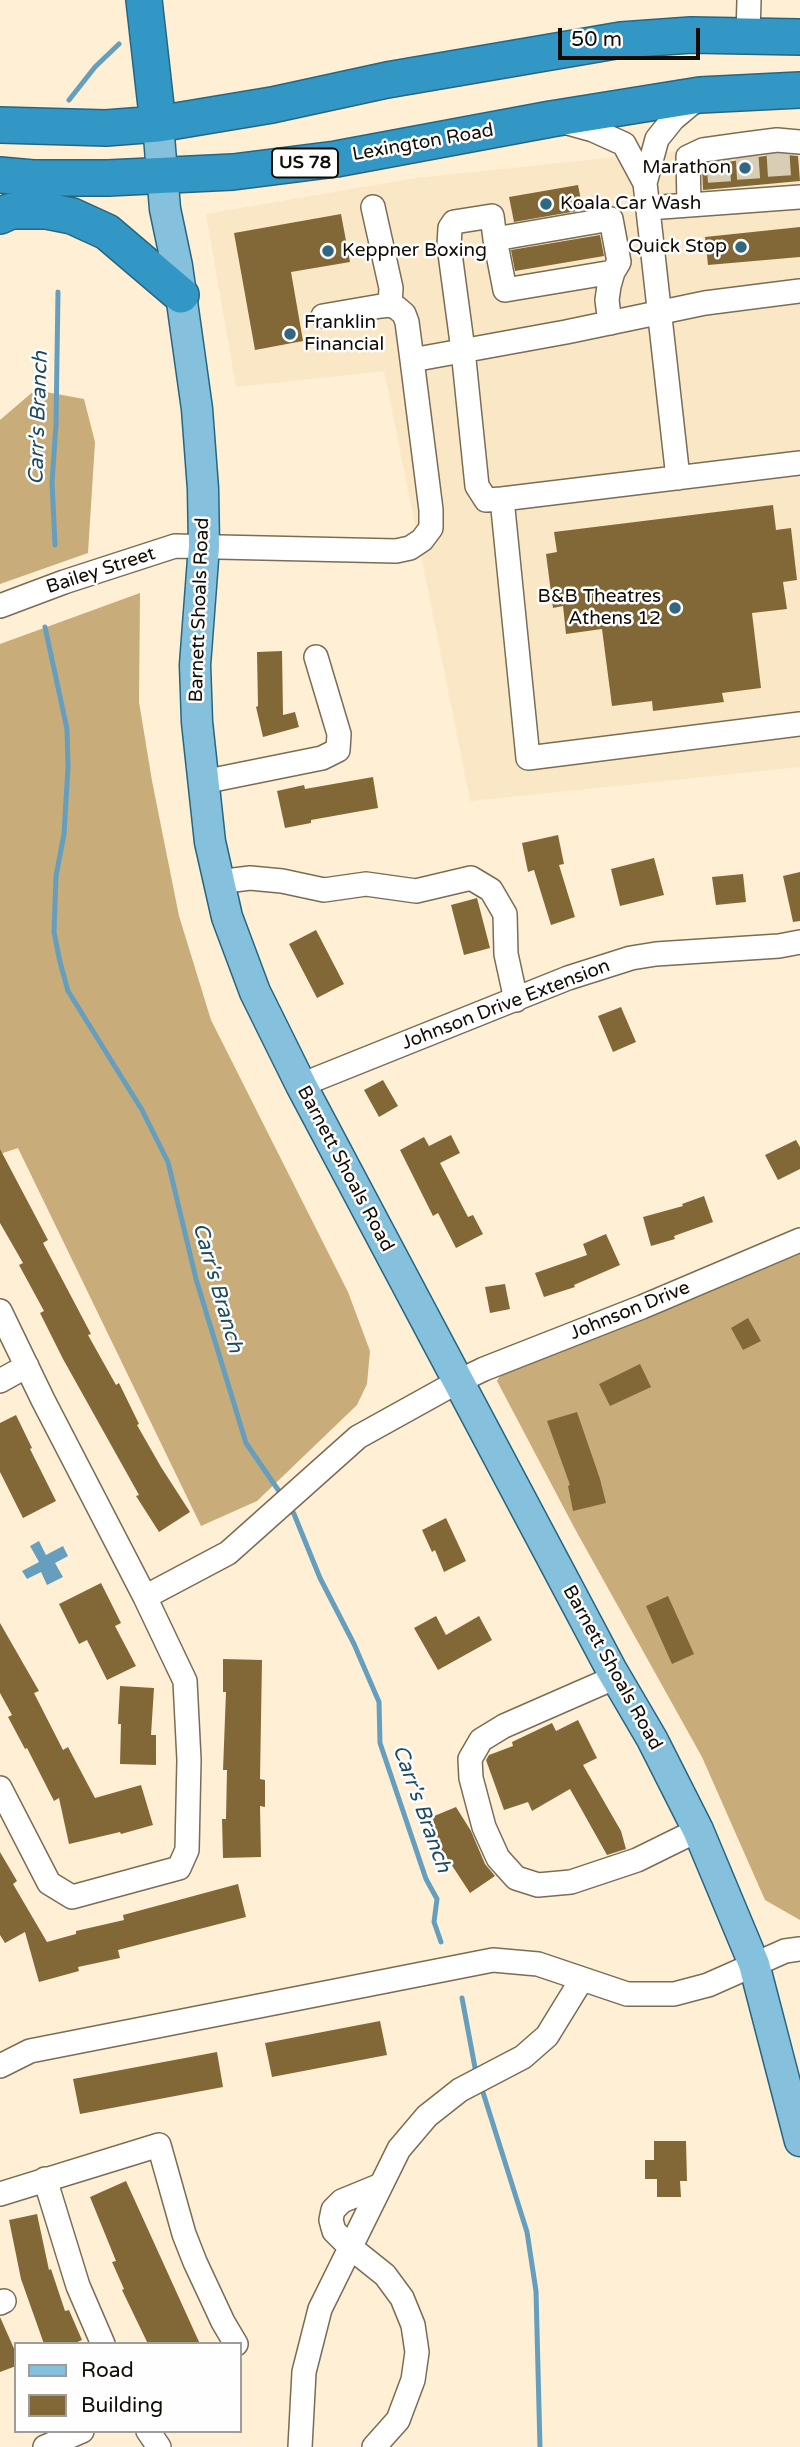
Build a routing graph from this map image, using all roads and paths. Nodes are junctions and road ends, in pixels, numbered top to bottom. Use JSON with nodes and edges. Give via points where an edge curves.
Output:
{"nodes":[{"id":1,"x":144,"y":0,"type":"edge"},
{"id":2,"x":749,"y":0,"type":"edge"},
{"id":3,"x":748,"y":36,"type":"junction"},
{"id":4,"x":800,"y":37,"type":"edge"},
{"id":5,"x":800,"y":90,"type":"edge"},
{"id":6,"x":700,"y":96,"type":"junction"},
{"id":7,"x":551,"y":119,"type":"junction"},
{"id":8,"x":0,"y":124,"type":"edge"},
{"id":9,"x":158,"y":124,"type":"junction"},
{"id":10,"x":800,"y":142,"type":"edge"},
{"id":11,"x":9,"y":176,"type":"edge"},
{"id":12,"x":162,"y":176,"type":"junction"},
{"id":13,"x":645,"y":183,"type":"junction"},
{"id":14,"x":787,"y":193,"type":"edge"},
{"id":15,"x":689,"y":204,"type":"junction"},
{"id":16,"x":373,"y":207,"type":"dead end"},
{"id":17,"x":648,"y":208,"type":"junction"},
{"id":18,"x":0,"y":216,"type":"edge"},
{"id":19,"x":495,"y":239,"type":"junction"},
{"id":20,"x":613,"y":272,"type":"junction"},
{"id":21,"x":179,"y":280,"type":"junction"},
{"id":22,"x":800,"y":291,"type":"edge"},
{"id":23,"x":390,"y":305,"type":"junction"},
{"id":24,"x":660,"y":312,"type":"junction"},
{"id":25,"x":323,"y":316,"type":"dead end"},
{"id":26,"x":610,"y":323,"type":"junction"},
{"id":27,"x":463,"y":350,"type":"junction"},
{"id":28,"x":412,"y":360,"type":"junction"},
{"id":29,"x":800,"y":463,"type":"edge"},
{"id":30,"x":678,"y":478,"type":"junction"},
{"id":31,"x":502,"y":499,"type":"junction"},
{"id":32,"x":204,"y":546,"type":"junction"},
{"id":33,"x":0,"y":606,"type":"edge"},
{"id":34,"x":316,"y":657,"type":"dead end"},
{"id":35,"x":800,"y":724,"type":"edge"},
{"id":36,"x":203,"y":782,"type":"junction"},
{"id":37,"x":218,"y":882,"type":"junction"},
{"id":38,"x":800,"y":942,"type":"edge"},
{"id":39,"x":516,"y":1000,"type":"junction"},
{"id":40,"x":301,"y":1086,"type":"junction"},
{"id":41,"x":800,"y":1240,"type":"edge"},
{"id":42,"x":0,"y":1311,"type":"edge"},
{"id":43,"x":27,"y":1366,"type":"junction"},
{"id":44,"x":0,"y":1381,"type":"edge"},
{"id":45,"x":459,"y":1381,"type":"junction"},
{"id":46,"x":145,"y":1597,"type":"junction"},
{"id":47,"x":616,"y":1677,"type":"junction"},
{"id":48,"x":0,"y":1788,"type":"edge"},
{"id":49,"x":698,"y":1830,"type":"junction"},
{"id":50,"x":800,"y":1948,"type":"edge"},
{"id":51,"x":754,"y":1964,"type":"junction"},
{"id":52,"x":582,"y":1979,"type":"junction"},
{"id":53,"x":0,"y":2067,"type":"edge"},
{"id":54,"x":800,"y":2141,"type":"edge"},
{"id":55,"x":44,"y":2179,"type":"junction"},
{"id":56,"x":381,"y":2185,"type":"junction"},
{"id":57,"x":0,"y":2194,"type":"edge"},
{"id":58,"x":350,"y":2247,"type":"junction"},
{"id":59,"x":102,"y":2342,"type":"edge"},
{"id":60,"x":235,"y":2342,"type":"edge"},
{"id":61,"x":77,"y":2433,"type":"edge"},
{"id":62,"x":45,"y":2447,"type":"edge"},
{"id":63,"x":300,"y":2447,"type":"edge"},
{"id":64,"x":374,"y":2447,"type":"edge"}],
"edges":[{"from":1,"to":9,"type":"highway"},
{"from":2,"to":3,"type":"street"},
{"from":3,"to":4,"type":"highway"},
{"from":3,"to":9,"type":"highway","via":[[621,40]]},
{"from":5,"to":6,"type":"highway","name":"Lexington Road","number":"US 78"},
{"from":6,"to":7,"type":"highway","name":"Lexington Road","number":"US 78"},
{"from":6,"to":13,"type":"street","via":[[657,139]]},
{"from":7,"to":12,"type":"highway","name":"Lexington Road","number":"US 78","via":[[336,159]]},
{"from":7,"to":13,"type":"street","via":[[624,144]]},
{"from":8,"to":9,"type":"highway","via":[[106,128]]},
{"from":9,"to":12,"type":"main road","name":"Barnett Shoals Road"},
{"from":10,"to":15,"type":"street","via":[[718,153],[703,150],[688,157]]},
{"from":11,"to":12,"type":"highway","name":"Lexington Road","number":"US 78"},
{"from":11,"to":21,"type":"highway","via":[[85,201],[129,226]]},
{"from":12,"to":21,"type":"main road","name":"Barnett Shoals Road"},
{"from":13,"to":17,"type":"street"},
{"from":14,"to":15,"type":"street","via":[[720,196]]},
{"from":15,"to":17,"type":"street"},
{"from":16,"to":23,"type":"street","via":[[391,288]]},
{"from":17,"to":24,"type":"street"},
{"from":18,"to":21,"type":"highway","via":[[11,211],[72,216],[107,232]]},
{"from":19,"to":20,"type":"street","via":[[505,290]]},
{"from":19,"to":20,"type":"street","via":[[611,219],[618,262]]},
{"from":19,"to":27,"type":"street","via":[[492,216],[454,222],[450,228]]},
{"from":20,"to":26,"type":"street","via":[[607,300]]},
{"from":21,"to":32,"type":"main road","name":"Barnett Shoals Road","via":[[197,409]]},
{"from":22,"to":24,"type":"street"},
{"from":23,"to":25,"type":"street"},
{"from":23,"to":28,"type":"street","name":"Bailey Street","via":[[404,314]]},
{"from":24,"to":26,"type":"street"},
{"from":24,"to":30,"type":"street"},
{"from":26,"to":27,"type":"street"},
{"from":27,"to":28,"type":"street"},
{"from":27,"to":31,"type":"street","via":[[477,486],[486,500]]},
{"from":28,"to":32,"type":"street","name":"Bailey Street","via":[[431,510],[430,528],[422,540],[397,551]]},
{"from":29,"to":30,"type":"street"},
{"from":30,"to":31,"type":"street"},
{"from":31,"to":35,"type":"street","via":[[528,758]]},
{"from":32,"to":33,"type":"street","name":"Bailey Street","via":[[175,546]]},
{"from":32,"to":36,"type":"main road","name":"Barnett Shoals Road","via":[[195,665]]},
{"from":34,"to":36,"type":"street","via":[[339,734],[338,750],[322,758]]},
{"from":36,"to":37,"type":"main road","name":"Barnett Shoals Road"},
{"from":37,"to":39,"type":"street","via":[[250,878],[324,890],[366,884],[416,891],[471,878],[491,890],[505,914],[506,954]]},
{"from":37,"to":40,"type":"main road","name":"Barnett Shoals Road","via":[[255,992]]},
{"from":38,"to":39,"type":"street","name":"Johnson Drive Extension","via":[[631,958]]},
{"from":39,"to":40,"type":"street","name":"Johnson Drive Extension"},
{"from":40,"to":45,"type":"main road","name":"Barnett Shoals Road"},
{"from":41,"to":45,"type":"street","name":"Johnson Drive"},
{"from":42,"to":43,"type":"street"},
{"from":43,"to":44,"type":"street"},
{"from":43,"to":46,"type":"street"},
{"from":45,"to":46,"type":"street","name":"Johnson Drive","via":[[358,1437],[228,1553]]},
{"from":45,"to":47,"type":"main road","name":"Barnett Shoals Road"},
{"from":46,"to":48,"type":"street","via":[[186,1681],[187,1850],[179,1868],[72,1897],[49,1883]]},
{"from":47,"to":49,"type":"main road","name":"Barnett Shoals Road"},
{"from":47,"to":49,"type":"street","via":[[481,1740],[470,1759],[471,1778],[498,1858],[516,1878],[538,1885],[571,1882],[637,1860]]},
{"from":49,"to":51,"type":"main road","name":"Barnett Shoals Road"},
{"from":50,"to":51,"type":"street"},
{"from":51,"to":52,"type":"street","via":[[708,1985],[674,1994],[627,1994]]},
{"from":51,"to":54,"type":"main road","name":"Barnett Shoals Road"},
{"from":52,"to":53,"type":"street","via":[[538,1964],[493,1960],[30,2051]]},
{"from":52,"to":56,"type":"street","via":[[547,2036],[523,2057],[460,2090],[427,2116],[399,2149]]},
{"from":55,"to":57,"type":"street"},
{"from":55,"to":59,"type":"street","via":[[78,2286]]},
{"from":55,"to":60,"type":"street","via":[[159,2145],[191,2253]]},
{"from":56,"to":58,"type":"street"},
{"from":56,"to":58,"type":"street","via":[[333,2210],[334,2231]]},
{"from":58,"to":63,"type":"street","via":[[320,2309],[307,2360]]},
{"from":58,"to":64,"type":"street","via":[[385,2275],[414,2325],[414,2380],[398,2420]]},
{"from":61,"to":62,"type":"street"}]}
